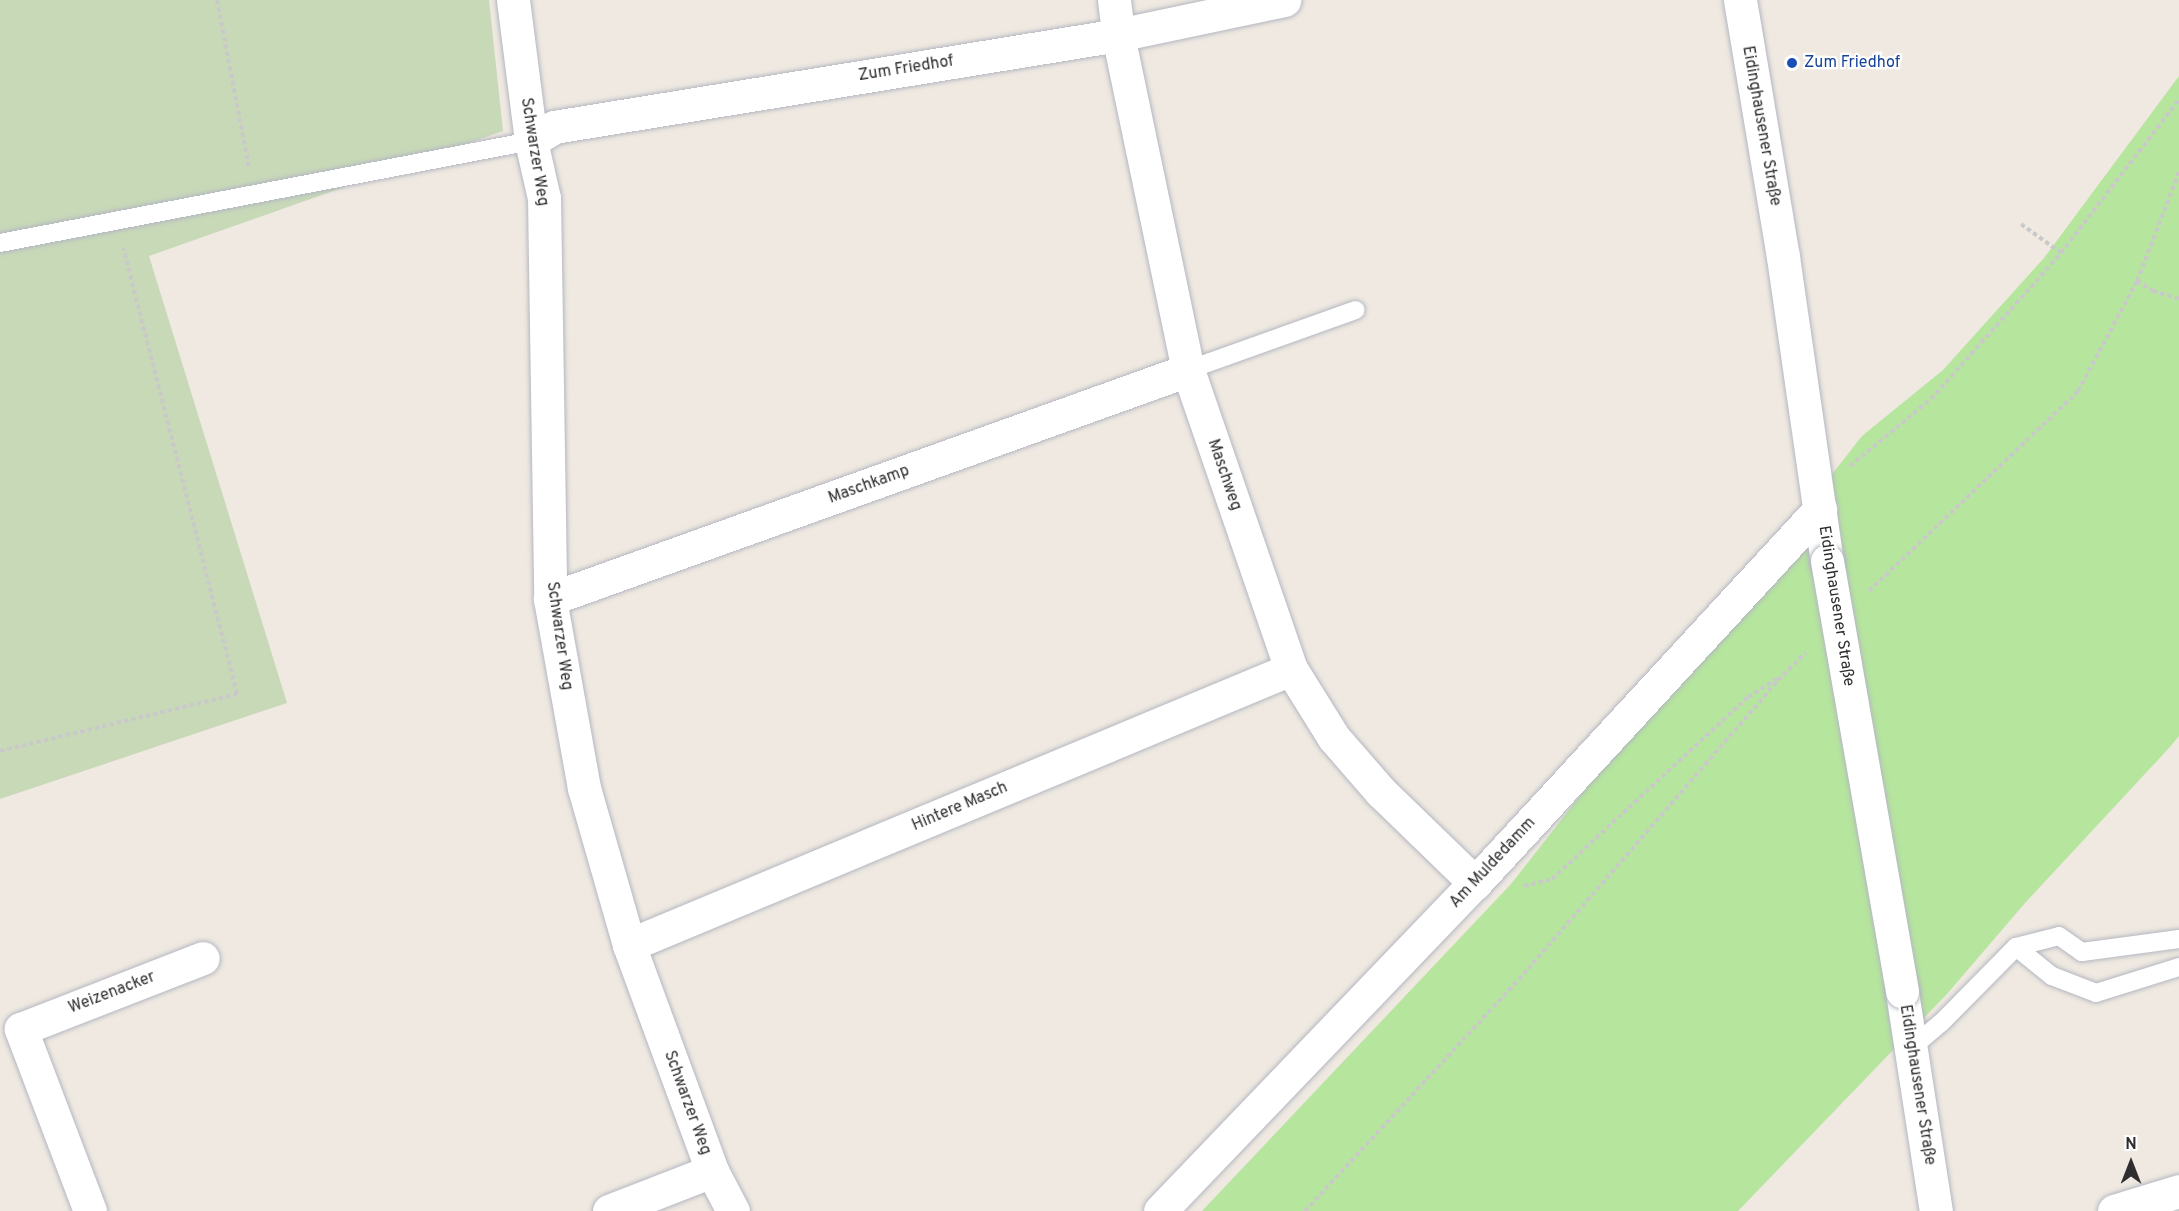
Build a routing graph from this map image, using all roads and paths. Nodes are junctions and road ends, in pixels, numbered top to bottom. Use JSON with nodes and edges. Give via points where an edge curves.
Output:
{"nodes":[{"id":1,"x":216,"y":0,"type":"edge"},
{"id":2,"x":513,"y":0,"type":"edge"},
{"id":3,"x":1114,"y":0,"type":"edge"},
{"id":4,"x":1284,"y":0,"type":"edge"},
{"id":5,"x":1740,"y":0,"type":"edge"},
{"id":6,"x":1118,"y":35,"type":"junction"},
{"id":7,"x":2179,"y":99,"type":"edge"},
{"id":8,"x":531,"y":141,"type":"junction"},
{"id":9,"x":2179,"y":172,"type":"edge"},
{"id":10,"x":254,"y":193,"type":"junction"},
{"id":11,"x":116,"y":220,"type":"junction"},
{"id":12,"x":2021,"y":224,"type":"dead end"},
{"id":13,"x":0,"y":243,"type":"edge"},
{"id":14,"x":2061,"y":252,"type":"junction"},
{"id":15,"x":2137,"y":281,"type":"junction"},
{"id":16,"x":2179,"y":299,"type":"edge"},
{"id":17,"x":1356,"y":310,"type":"dead end"},
{"id":18,"x":1188,"y":370,"type":"junction"},
{"id":19,"x":1820,"y":509,"type":"junction"},
{"id":20,"x":1868,"y":591,"type":"dead end"},
{"id":21,"x":550,"y":599,"type":"junction"},
{"id":22,"x":1809,"y":650,"type":"dead end"},
{"id":23,"x":1290,"y":669,"type":"junction"},
{"id":24,"x":1783,"y":675,"type":"junction"},
{"id":25,"x":0,"y":751,"type":"edge"},
{"id":26,"x":1475,"y":883,"type":"junction"},
{"id":27,"x":2179,"y":939,"type":"edge"},
{"id":28,"x":629,"y":945,"type":"junction"},
{"id":29,"x":2016,"y":947,"type":"junction"},
{"id":30,"x":203,"y":958,"type":"dead end"},
{"id":31,"x":2179,"y":967,"type":"edge"},
{"id":32,"x":11,"y":1032,"type":"edge"},
{"id":33,"x":1911,"y":1048,"type":"junction"},
{"id":34,"x":712,"y":1171,"type":"junction"},
{"id":35,"x":2179,"y":1191,"type":"edge"},
{"id":36,"x":90,"y":1211,"type":"edge"},
{"id":37,"x":609,"y":1211,"type":"edge"},
{"id":38,"x":733,"y":1211,"type":"edge"},
{"id":39,"x":1160,"y":1211,"type":"edge"},
{"id":40,"x":1305,"y":1211,"type":"edge"},
{"id":41,"x":1936,"y":1211,"type":"edge"},
{"id":42,"x":2114,"y":1211,"type":"edge"}],
"edges":[{"from":1,"to":10,"type":"path"},
{"from":2,"to":8,"type":"street","name":"Schwarzer Weg"},
{"from":3,"to":6,"type":"street","name":"Maschweg"},
{"from":4,"to":6,"type":"street","name":"Zum Friedhof"},
{"from":5,"to":19,"type":"street","name":"Eidinghausener Straße"},
{"from":6,"to":8,"type":"street","name":"Zum Friedhof","via":[[554,127]]},
{"from":6,"to":18,"type":"street","name":"Maschweg"},
{"from":7,"to":14,"type":"path"},
{"from":8,"to":10,"type":"lane"},
{"from":8,"to":21,"type":"street","name":"Schwarzer Weg","via":[[544,198]]},
{"from":9,"to":15,"type":"path"},
{"from":10,"to":11,"type":"lane"},
{"from":11,"to":13,"type":"lane"},
{"from":11,"to":25,"type":"path","via":[[237,694]]},
{"from":12,"to":14,"type":"path"},
{"from":14,"to":19,"type":"path","via":[[1931,399],[1850,466]]},
{"from":15,"to":16,"type":"path"},
{"from":15,"to":20,"type":"path","via":[[2078,391]]},
{"from":17,"to":18,"type":"lane"},
{"from":18,"to":21,"type":"street","name":"Maschkamp"},
{"from":18,"to":23,"type":"street","name":"Maschweg"},
{"from":19,"to":26,"type":"street","name":"Am Muldedamm"},
{"from":19,"to":33,"type":"street","name":"Eidinghausener Straße","bridge":true},
{"from":21,"to":28,"type":"street","name":"Schwarzer Weg","via":[[584,788]]},
{"from":22,"to":24,"type":"path"},
{"from":23,"to":26,"type":"street","name":"Maschweg","via":[[1334,738],[1367,777]]},
{"from":23,"to":28,"type":"street","name":"Hintere Masch"},
{"from":24,"to":26,"type":"path","via":[[1748,697],[1552,879],[1530,886]]},
{"from":24,"to":40,"type":"path","via":[[1528,969]]},
{"from":26,"to":39,"type":"street","name":"Am Muldedamm"},
{"from":27,"to":29,"type":"lane","via":[[2082,952],[2059,936]]},
{"from":28,"to":34,"type":"street","name":"Schwarzer Weg"},
{"from":29,"to":31,"type":"lane","via":[[2052,976],[2096,993]]},
{"from":29,"to":33,"type":"lane"},
{"from":30,"to":32,"type":"street","name":"Weizenacker"},
{"from":32,"to":36,"type":"street","name":"Weizenacker"},
{"from":33,"to":41,"type":"street","name":"Eidinghausener Straße"},
{"from":34,"to":37,"type":"street"},
{"from":34,"to":38,"type":"street","name":"Schwarzer Weg"},
{"from":35,"to":42,"type":"street"}]}
